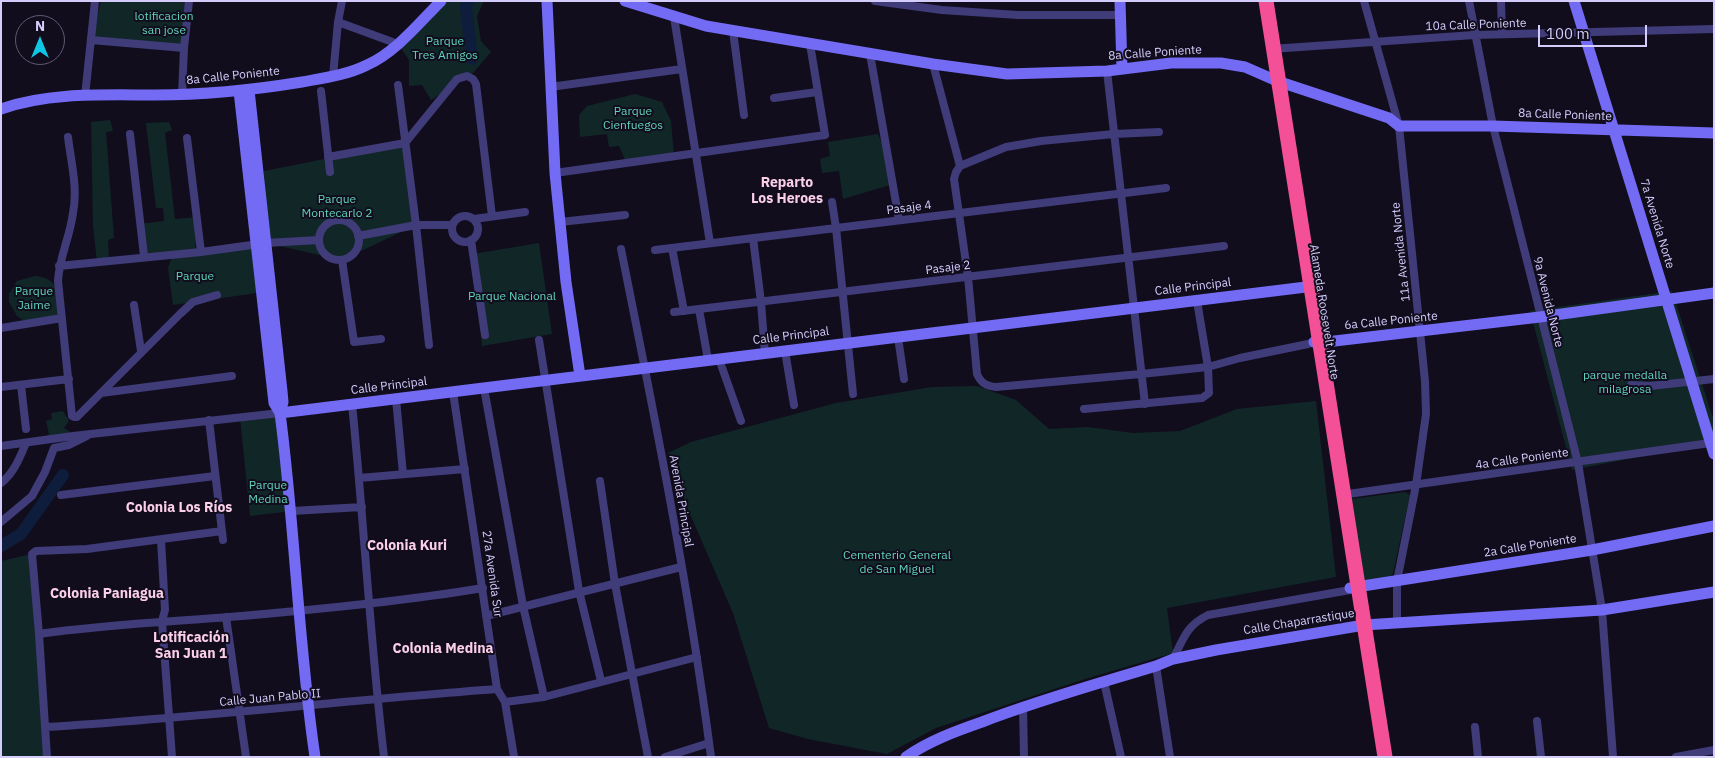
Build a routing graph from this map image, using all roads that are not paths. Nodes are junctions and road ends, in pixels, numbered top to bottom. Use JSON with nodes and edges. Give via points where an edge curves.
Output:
{"nodes":[{"id":1,"x":95,"y":1,"type":"edge"},
{"id":2,"x":189,"y":1,"type":"edge"},
{"id":3,"x":342,"y":1,"type":"edge"},
{"id":4,"x":442,"y":1,"type":"edge"},
{"id":5,"x":547,"y":1,"type":"edge"},
{"id":6,"x":625,"y":1,"type":"edge"},
{"id":7,"x":875,"y":1,"type":"edge"},
{"id":8,"x":1120,"y":1,"type":"edge"},
{"id":9,"x":1260,"y":1,"type":"edge"},
{"id":10,"x":1266,"y":1,"type":"edge"},
{"id":11,"x":1364,"y":1,"type":"edge"},
{"id":12,"x":1469,"y":1,"type":"edge"},
{"id":13,"x":1501,"y":1,"type":"edge"},
{"id":14,"x":1574,"y":1,"type":"edge"},
{"id":15,"x":1120,"y":15,"type":"junction"},
{"id":16,"x":674,"y":18,"type":"junction"},
{"id":17,"x":338,"y":22,"type":"junction"},
{"id":18,"x":1714,"y":29,"type":"edge"},
{"id":19,"x":733,"y":31,"type":"junction"},
{"id":20,"x":1583,"y":32,"type":"junction"},
{"id":21,"x":1502,"y":34,"type":"junction"},
{"id":22,"x":1474,"y":35,"type":"junction"},
{"id":23,"x":92,"y":40,"type":"junction"},
{"id":24,"x":1376,"y":41,"type":"junction"},
{"id":25,"x":398,"y":44,"type":"junction"},
{"id":26,"x":810,"y":44,"type":"junction"},
{"id":27,"x":184,"y":48,"type":"junction"},
{"id":28,"x":1271,"y":49,"type":"junction"},
{"id":29,"x":870,"y":54,"type":"junction"},
{"id":30,"x":933,"y":64,"type":"junction"},
{"id":31,"x":682,"y":69,"type":"junction"},
{"id":32,"x":1122,"y":69,"type":"junction"},
{"id":33,"x":1107,"y":71,"type":"junction"},
{"id":34,"x":333,"y":76,"type":"junction"},
{"id":35,"x":1275,"y":80,"type":"junction"},
{"id":36,"x":398,"y":85,"type":"dead end"},
{"id":37,"x":550,"y":87,"type":"junction"},
{"id":38,"x":244,"y":90,"type":"junction"},
{"id":39,"x":321,"y":90,"type":"dead end"},
{"id":40,"x":818,"y":92,"type":"junction"},
{"id":41,"x":182,"y":95,"type":"junction"},
{"id":42,"x":85,"y":96,"type":"junction"},
{"id":43,"x":774,"y":98,"type":"dead end"},
{"id":44,"x":1,"y":109,"type":"edge"},
{"id":45,"x":744,"y":115,"type":"dead end"},
{"id":46,"x":1399,"y":126,"type":"junction"},
{"id":47,"x":1492,"y":126,"type":"junction"},
{"id":48,"x":1614,"y":130,"type":"junction"},
{"id":49,"x":1159,"y":132,"type":"dead end"},
{"id":50,"x":1714,"y":133,"type":"edge"},
{"id":51,"x":130,"y":134,"type":"dead end"},
{"id":52,"x":1114,"y":134,"type":"junction"},
{"id":53,"x":68,"y":136,"type":"dead end"},
{"id":54,"x":187,"y":138,"type":"dead end"},
{"id":55,"x":405,"y":143,"type":"junction"},
{"id":56,"x":696,"y":152,"type":"junction"},
{"id":57,"x":328,"y":157,"type":"junction"},
{"id":58,"x":960,"y":166,"type":"junction"},
{"id":59,"x":330,"y":172,"type":"dead end"},
{"id":60,"x":555,"y":173,"type":"junction"},
{"id":61,"x":1166,"y":188,"type":"dead end"},
{"id":62,"x":1121,"y":194,"type":"junction"},
{"id":63,"x":832,"y":202,"type":"dead end"},
{"id":64,"x":525,"y":212,"type":"dead end"},
{"id":65,"x":959,"y":213,"type":"junction"},
{"id":66,"x":625,"y":215,"type":"dead end"},
{"id":67,"x":492,"y":216,"type":"junction"},
{"id":68,"x":474,"y":219,"type":"junction"},
{"id":69,"x":900,"y":220,"type":"junction"},
{"id":70,"x":560,"y":222,"type":"junction"},
{"id":71,"x":416,"y":225,"type":"junction"},
{"id":72,"x":452,"y":225,"type":"junction"},
{"id":73,"x":836,"y":228,"type":"junction"},
{"id":74,"x":358,"y":236,"type":"junction"},
{"id":75,"x":753,"y":238,"type":"junction"},
{"id":76,"x":319,"y":240,"type":"junction"},
{"id":77,"x":471,"y":240,"type":"junction"},
{"id":78,"x":710,"y":243,"type":"junction"},
{"id":79,"x":261,"y":244,"type":"junction"},
{"id":80,"x":1224,"y":246,"type":"dead end"},
{"id":81,"x":672,"y":248,"type":"junction"},
{"id":82,"x":621,"y":250,"type":"dead end"},
{"id":83,"x":655,"y":250,"type":"dead end"},
{"id":84,"x":201,"y":252,"type":"junction"},
{"id":85,"x":144,"y":256,"type":"junction"},
{"id":86,"x":1128,"y":258,"type":"junction"},
{"id":87,"x":342,"y":260,"type":"junction"},
{"id":88,"x":59,"y":266,"type":"junction"},
{"id":89,"x":968,"y":277,"type":"junction"},
{"id":90,"x":1306,"y":287,"type":"junction"},
{"id":91,"x":843,"y":292,"type":"junction"},
{"id":92,"x":1714,"y":293,"type":"edge"},
{"id":93,"x":217,"y":296,"type":"dead end"},
{"id":94,"x":1666,"y":299,"type":"junction"},
{"id":95,"x":1196,"y":301,"type":"junction"},
{"id":96,"x":761,"y":302,"type":"junction"},
{"id":97,"x":134,"y":305,"type":"dead end"},
{"id":98,"x":1134,"y":308,"type":"junction"},
{"id":99,"x":699,"y":309,"type":"junction"},
{"id":100,"x":684,"y":311,"type":"junction"},
{"id":101,"x":674,"y":312,"type":"dead end"},
{"id":102,"x":1540,"y":317,"type":"junction"},
{"id":103,"x":62,"y":318,"type":"junction"},
{"id":104,"x":1,"y":328,"type":"edge"},
{"id":105,"x":973,"y":328,"type":"junction"},
{"id":106,"x":1421,"y":332,"type":"junction"},
{"id":107,"x":485,"y":336,"type":"dead end"},
{"id":108,"x":898,"y":337,"type":"junction"},
{"id":109,"x":380,"y":339,"type":"dead end"},
{"id":110,"x":539,"y":340,"type":"dead end"},
{"id":111,"x":1316,"y":342,"type":"junction"},
{"id":112,"x":848,"y":343,"type":"junction"},
{"id":113,"x":429,"y":345,"type":"dead end"},
{"id":114,"x":141,"y":351,"type":"junction"},
{"id":115,"x":785,"y":351,"type":"junction"},
{"id":116,"x":765,"y":354,"type":"junction"},
{"id":117,"x":714,"y":360,"type":"junction"},
{"id":118,"x":1208,"y":366,"type":"junction"},
{"id":119,"x":645,"y":368,"type":"junction"},
{"id":120,"x":1141,"y":374,"type":"junction"},
{"id":121,"x":232,"y":376,"type":"dead end"},
{"id":122,"x":580,"y":376,"type":"junction"},
{"id":123,"x":69,"y":379,"type":"junction"},
{"id":124,"x":904,"y":379,"type":"dead end"},
{"id":125,"x":1714,"y":379,"type":"edge"},
{"id":126,"x":544,"y":380,"type":"junction"},
{"id":127,"x":1692,"y":382,"type":"junction"},
{"id":128,"x":21,"y":385,"type":"junction"},
{"id":129,"x":1631,"y":385,"type":"dead end"},
{"id":130,"x":1,"y":387,"type":"edge"},
{"id":131,"x":484,"y":388,"type":"junction"},
{"id":132,"x":453,"y":392,"type":"junction"},
{"id":133,"x":101,"y":393,"type":"junction"},
{"id":134,"x":853,"y":394,"type":"dead end"},
{"id":135,"x":396,"y":399,"type":"junction"},
{"id":136,"x":352,"y":404,"type":"junction"},
{"id":137,"x":1144,"y":404,"type":"junction"},
{"id":138,"x":794,"y":405,"type":"dead end"},
{"id":139,"x":1084,"y":409,"type":"dead end"},
{"id":140,"x":280,"y":413,"type":"junction"},
{"id":141,"x":209,"y":420,"type":"junction"},
{"id":142,"x":741,"y":421,"type":"dead end"},
{"id":143,"x":26,"y":429,"type":"dead end"},
{"id":144,"x":93,"y":433,"type":"junction"},
{"id":145,"x":26,"y":443,"type":"junction"},
{"id":146,"x":1,"y":446,"type":"edge"},
{"id":147,"x":1712,"y":449,"type":"edge"},
{"id":148,"x":1578,"y":463,"type":"junction"},
{"id":149,"x":465,"y":469,"type":"junction"},
{"id":150,"x":403,"y":474,"type":"junction"},
{"id":151,"x":215,"y":476,"type":"junction"},
{"id":152,"x":359,"y":478,"type":"junction"},
{"id":153,"x":600,"y":481,"type":"dead end"},
{"id":154,"x":1,"y":483,"type":"edge"},
{"id":155,"x":1416,"y":485,"type":"junction"},
{"id":156,"x":61,"y":495,"type":"dead end"},
{"id":157,"x":1340,"y":496,"type":"junction"},
{"id":158,"x":362,"y":507,"type":"junction"},
{"id":159,"x":292,"y":511,"type":"junction"},
{"id":160,"x":1,"y":522,"type":"edge"},
{"id":161,"x":1714,"y":526,"type":"edge"},
{"id":162,"x":161,"y":540,"type":"junction"},
{"id":163,"x":1592,"y":550,"type":"junction"},
{"id":164,"x":681,"y":567,"type":"junction"},
{"id":165,"x":1397,"y":581,"type":"junction"},
{"id":166,"x":615,"y":584,"type":"junction"},
{"id":167,"x":483,"y":588,"type":"junction"},
{"id":168,"x":1353,"y":588,"type":"junction"},
{"id":169,"x":579,"y":591,"type":"junction"},
{"id":170,"x":1714,"y":592,"type":"edge"},
{"id":171,"x":369,"y":604,"type":"junction"},
{"id":172,"x":523,"y":606,"type":"junction"},
{"id":173,"x":1602,"y":610,"type":"junction"},
{"id":174,"x":298,"y":611,"type":"junction"},
{"id":175,"x":486,"y":616,"type":"junction"},
{"id":176,"x":226,"y":617,"type":"junction"},
{"id":177,"x":162,"y":621,"type":"junction"},
{"id":178,"x":1397,"y":623,"type":"junction"},
{"id":179,"x":1359,"y":626,"type":"junction"},
{"id":180,"x":39,"y":634,"type":"junction"},
{"id":181,"x":697,"y":657,"type":"junction"},
{"id":182,"x":1173,"y":659,"type":"junction"},
{"id":183,"x":1156,"y":666,"type":"junction"},
{"id":184,"x":633,"y":673,"type":"junction"},
{"id":185,"x":601,"y":681,"type":"junction"},
{"id":186,"x":1104,"y":682,"type":"junction"},
{"id":187,"x":497,"y":689,"type":"junction"},
{"id":188,"x":544,"y":697,"type":"junction"},
{"id":189,"x":377,"y":700,"type":"junction"},
{"id":190,"x":505,"y":702,"type":"junction"},
{"id":191,"x":309,"y":706,"type":"junction"},
{"id":192,"x":1023,"y":706,"type":"junction"},
{"id":193,"x":239,"y":713,"type":"junction"},
{"id":194,"x":169,"y":718,"type":"junction"},
{"id":195,"x":1537,"y":721,"type":"dead end"},
{"id":196,"x":45,"y":727,"type":"junction"},
{"id":197,"x":1475,"y":727,"type":"dead end"},
{"id":198,"x":709,"y":743,"type":"junction"},
{"id":199,"x":1714,"y":750,"type":"edge"},
{"id":200,"x":912,"y":755,"type":"edge"},
{"id":201,"x":47,"y":757,"type":"edge"},
{"id":202,"x":172,"y":757,"type":"edge"},
{"id":203,"x":246,"y":757,"type":"edge"},
{"id":204,"x":315,"y":757,"type":"edge"},
{"id":205,"x":384,"y":757,"type":"edge"},
{"id":206,"x":514,"y":757,"type":"edge"},
{"id":207,"x":648,"y":757,"type":"edge"},
{"id":208,"x":665,"y":757,"type":"edge"},
{"id":209,"x":711,"y":757,"type":"edge"},
{"id":210,"x":1024,"y":757,"type":"edge"},
{"id":211,"x":1121,"y":757,"type":"edge"},
{"id":212,"x":1170,"y":757,"type":"edge"},
{"id":213,"x":1376,"y":757,"type":"edge"},
{"id":214,"x":1385,"y":757,"type":"edge"},
{"id":215,"x":1478,"y":757,"type":"edge"},
{"id":216,"x":1541,"y":757,"type":"edge"},
{"id":217,"x":1613,"y":757,"type":"edge"},
{"id":218,"x":1676,"y":757,"type":"edge"}],
"edges":[{"from":1,"to":23,"type":"street"},
{"from":2,"to":27,"type":"street"},
{"from":3,"to":17,"type":"street"},
{"from":4,"to":25,"type":"street","name":"8a Calle Poniente"},
{"from":5,"to":37,"type":"street"},
{"from":6,"to":16,"type":"street","name":"8a Calle Poniente"},
{"from":7,"to":15,"type":"street","via":[[1018,15]]},
{"from":8,"to":15,"type":"street"},
{"from":9,"to":28,"type":"highway","name":"Alameda Roosevelt Norte"},
{"from":10,"to":28,"type":"highway","name":"Alameda Roosevelt Norte"},
{"from":11,"to":24,"type":"street","name":"11a Avenida Norte"},
{"from":12,"to":22,"type":"street","name":"9a Avenida Norte"},
{"from":13,"to":21,"type":"street"},
{"from":14,"to":20,"type":"street","name":"7a Avenida Norte"},
{"from":15,"to":32,"type":"street"},
{"from":16,"to":19,"type":"street","name":"8a Calle Poniente"},
{"from":16,"to":31,"type":"street"},
{"from":17,"to":25,"type":"street"},
{"from":17,"to":34,"type":"street"},
{"from":18,"to":20,"type":"street","name":"10a Calle Poniente"},
{"from":19,"to":26,"type":"street","name":"8a Calle Poniente"},
{"from":19,"to":45,"type":"street"},
{"from":20,"to":21,"type":"street","name":"10a Calle Poniente"},
{"from":20,"to":48,"type":"street","name":"7a Avenida Norte"},
{"from":21,"to":22,"type":"street","name":"10a Calle Poniente"},
{"from":22,"to":24,"type":"street","name":"10a Calle Poniente"},
{"from":22,"to":47,"type":"street","name":"9a Avenida Norte"},
{"from":23,"to":27,"type":"street"},
{"from":23,"to":42,"type":"street"},
{"from":24,"to":28,"type":"street","name":"10a Calle Poniente"},
{"from":24,"to":46,"type":"street","name":"11a Avenida Norte"},
{"from":25,"to":34,"type":"street","name":"8a Calle Poniente","via":[[368,65]]},
{"from":26,"to":29,"type":"street","name":"8a Calle Poniente"},
{"from":26,"to":40,"type":"street"},
{"from":27,"to":41,"type":"street"},
{"from":28,"to":35,"type":"highway","name":"Alameda Roosevelt Norte"},
{"from":29,"to":30,"type":"street","name":"8a Calle Poniente"},
{"from":29,"to":69,"type":"street"},
{"from":30,"to":33,"type":"street","name":"8a Calle Poniente","via":[[1007,74]]},
{"from":30,"to":58,"type":"street"},
{"from":31,"to":37,"type":"street"},
{"from":31,"to":56,"type":"street"},
{"from":32,"to":33,"type":"street","name":"8a Calle Poniente"},
{"from":32,"to":35,"type":"street","name":"8a Calle Poniente","via":[[1221,63],[1245,67]]},
{"from":33,"to":52,"type":"street"},
{"from":34,"to":38,"type":"street","name":"8a Calle Poniente"},
{"from":35,"to":46,"type":"street","name":"8a Calle Poniente","via":[[1389,118]]},
{"from":35,"to":90,"type":"highway","name":"Alameda Roosevelt Norte"},
{"from":35,"to":111,"type":"highway","name":"Alameda Roosevelt Norte","via":[[1295,180]]},
{"from":36,"to":55,"type":"street"},
{"from":37,"to":60,"type":"street"},
{"from":38,"to":41,"type":"street","name":"8a Calle Poniente"},
{"from":38,"to":79,"type":"street"},
{"from":39,"to":57,"type":"street"},
{"from":40,"to":43,"type":"street"},
{"from":40,"to":56,"type":"street","via":[[825,135]]},
{"from":41,"to":42,"type":"street","name":"8a Calle Poniente"},
{"from":42,"to":44,"type":"street","name":"8a Calle Poniente","via":[[17,103]]},
{"from":46,"to":47,"type":"street","name":"8a Calle Poniente"},
{"from":46,"to":106,"type":"street","name":"11a Avenida Norte"},
{"from":47,"to":48,"type":"street","name":"8a Calle Poniente"},
{"from":47,"to":102,"type":"street","name":"9a Avenida Norte"},
{"from":48,"to":50,"type":"street","name":"8a Calle Poniente"},
{"from":48,"to":94,"type":"street","name":"7a Avenida Norte"},
{"from":49,"to":52,"type":"street"},
{"from":51,"to":85,"type":"street"},
{"from":52,"to":58,"type":"street","via":[[1006,147]]},
{"from":52,"to":62,"type":"street"},
{"from":53,"to":88,"type":"street","via":[[75,191],[74,213]]},
{"from":54,"to":84,"type":"street"},
{"from":55,"to":57,"type":"street"},
{"from":55,"to":67,"type":"street","via":[[457,79],[462,76],[473,79]]},
{"from":55,"to":71,"type":"street"},
{"from":56,"to":60,"type":"street"},
{"from":56,"to":78,"type":"street"},
{"from":57,"to":59,"type":"street"},
{"from":58,"to":65,"type":"street","via":[[954,179]]},
{"from":60,"to":70,"type":"street"},
{"from":61,"to":62,"type":"street","name":"Pasaje 4"},
{"from":62,"to":65,"type":"street","name":"Pasaje 4"},
{"from":62,"to":86,"type":"street"},
{"from":63,"to":73,"type":"street"},
{"from":64,"to":67,"type":"street"},
{"from":65,"to":69,"type":"street","name":"Pasaje 4"},
{"from":65,"to":89,"type":"street"},
{"from":66,"to":70,"type":"street"},
{"from":67,"to":68,"type":"street"},
{"from":68,"to":72,"type":"street","via":[[459,217]]},
{"from":68,"to":77,"type":"street","via":[[478,226],[477,234]]},
{"from":69,"to":73,"type":"street","name":"Pasaje 4"},
{"from":70,"to":122,"type":"street"},
{"from":71,"to":72,"type":"street"},
{"from":71,"to":74,"type":"street"},
{"from":71,"to":113,"type":"street"},
{"from":72,"to":77,"type":"street","via":[[456,239]]},
{"from":73,"to":75,"type":"street","name":"Pasaje 4"},
{"from":73,"to":91,"type":"street"},
{"from":74,"to":76,"type":"street","via":[[352,225],[334,222],[324,228]]},
{"from":74,"to":87,"type":"street","via":[[354,254]]},
{"from":75,"to":78,"type":"street","name":"Pasaje 4"},
{"from":75,"to":96,"type":"street"},
{"from":76,"to":79,"type":"street"},
{"from":76,"to":87,"type":"street","via":[[326,255]]},
{"from":77,"to":107,"type":"street"},
{"from":78,"to":81,"type":"street","name":"Pasaje 4"},
{"from":79,"to":84,"type":"street"},
{"from":79,"to":140,"type":"street","via":[[283,402]]},
{"from":80,"to":86,"type":"street","name":"Pasaje 2"},
{"from":81,"to":83,"type":"street","name":"Pasaje 4"},
{"from":81,"to":100,"type":"street"},
{"from":82,"to":119,"type":"street","name":"Avenida Principal"},
{"from":84,"to":85,"type":"street"},
{"from":85,"to":88,"type":"street"},
{"from":86,"to":89,"type":"street","name":"Pasaje 2"},
{"from":86,"to":98,"type":"street"},
{"from":87,"to":109,"type":"street","via":[[354,342]]},
{"from":88,"to":103,"type":"street"},
{"from":89,"to":91,"type":"street","name":"Pasaje 2"},
{"from":89,"to":105,"type":"street"},
{"from":90,"to":95,"type":"street","name":"Calle Principal"},
{"from":90,"to":111,"type":"highway","name":"Alameda Roosevelt Norte"},
{"from":91,"to":96,"type":"street","name":"Pasaje 2"},
{"from":91,"to":112,"type":"street"},
{"from":92,"to":94,"type":"street","name":"6a Calle Poniente"},
{"from":93,"to":114,"type":"street","via":[[193,302]]},
{"from":94,"to":102,"type":"street","name":"6a Calle Poniente"},
{"from":94,"to":127,"type":"street","name":"7a Avenida Norte"},
{"from":95,"to":98,"type":"street","name":"Calle Principal"},
{"from":95,"to":118,"type":"street"},
{"from":96,"to":99,"type":"street","name":"Pasaje 2"},
{"from":96,"to":116,"type":"street"},
{"from":97,"to":114,"type":"street"},
{"from":98,"to":105,"type":"street","name":"Calle Principal"},
{"from":98,"to":120,"type":"street"},
{"from":99,"to":100,"type":"street","name":"Pasaje 2"},
{"from":99,"to":117,"type":"street"},
{"from":100,"to":101,"type":"street","name":"Pasaje 2"},
{"from":102,"to":106,"type":"street","name":"6a Calle Poniente"},
{"from":102,"to":148,"type":"street","name":"9a Avenida Norte"},
{"from":103,"to":104,"type":"street"},
{"from":103,"to":123,"type":"street"},
{"from":105,"to":108,"type":"street","name":"Calle Principal"},
{"from":105,"to":120,"type":"street","name":"6a Calle Poniente","via":[[977,374],[983,383],[996,387]]},
{"from":106,"to":111,"type":"street","name":"6a Calle Poniente"},
{"from":106,"to":155,"type":"street","name":"11a Avenida Norte","via":[[1426,414]]},
{"from":108,"to":112,"type":"street","name":"Calle Principal"},
{"from":108,"to":124,"type":"street"},
{"from":110,"to":126,"type":"street"},
{"from":111,"to":118,"type":"street","name":"6a Calle Poniente"},
{"from":111,"to":157,"type":"highway","name":"Alameda Roosevelt Norte"},
{"from":112,"to":115,"type":"street","name":"Calle Principal"},
{"from":112,"to":134,"type":"street"},
{"from":114,"to":133,"type":"street"},
{"from":115,"to":116,"type":"street","name":"Calle Principal"},
{"from":115,"to":138,"type":"street"},
{"from":116,"to":117,"type":"street","name":"Calle Principal"},
{"from":117,"to":119,"type":"street","name":"Calle Principal"},
{"from":117,"to":142,"type":"street"},
{"from":118,"to":120,"type":"street","name":"6a Calle Poniente"},
{"from":118,"to":137,"type":"street","via":[[1210,389],[1206,396]]},
{"from":119,"to":122,"type":"street","name":"Calle Principal"},
{"from":119,"to":164,"type":"street","name":"Avenida Principal"},
{"from":120,"to":137,"type":"street"},
{"from":121,"to":133,"type":"street"},
{"from":122,"to":126,"type":"street","name":"Calle Principal"},
{"from":123,"to":128,"type":"street"},
{"from":123,"to":133,"type":"street","via":[[74,418]]},
{"from":125,"to":127,"type":"street"},
{"from":126,"to":131,"type":"street","name":"Calle Principal"},
{"from":126,"to":169,"type":"street"},
{"from":127,"to":129,"type":"street"},
{"from":127,"to":147,"type":"street","name":"7a Avenida Norte"},
{"from":128,"to":130,"type":"street"},
{"from":128,"to":143,"type":"street"},
{"from":131,"to":132,"type":"street","name":"Calle Principal"},
{"from":131,"to":172,"type":"street"},
{"from":132,"to":135,"type":"street","name":"Calle Principal"},
{"from":132,"to":149,"type":"street","name":"27a Avenida Sur"},
{"from":135,"to":136,"type":"street","name":"Calle Principal"},
{"from":135,"to":150,"type":"street"},
{"from":136,"to":140,"type":"street","name":"Calle Principal"},
{"from":136,"to":152,"type":"street"},
{"from":137,"to":139,"type":"street"},
{"from":140,"to":141,"type":"street"},
{"from":140,"to":159,"type":"street"},
{"from":141,"to":144,"type":"street"},
{"from":141,"to":151,"type":"street"},
{"from":144,"to":145,"type":"street"},
{"from":144,"to":160,"type":"street","via":[[69,445],[54,448],[46,472],[32,496]]},
{"from":145,"to":146,"type":"street"},
{"from":145,"to":154,"type":"street","via":[[16,465]]},
{"from":147,"to":148,"type":"street","name":"4a Calle Poniente"},
{"from":148,"to":155,"type":"street","name":"4a Calle Poniente"},
{"from":148,"to":163,"type":"street","name":"9a Avenida Norte"},
{"from":149,"to":150,"type":"street"},
{"from":149,"to":167,"type":"street","name":"27a Avenida Sur"},
{"from":150,"to":152,"type":"street"},
{"from":151,"to":156,"type":"street"},
{"from":151,"to":162,"type":"street","via":[[222,535]]},
{"from":152,"to":158,"type":"street"},
{"from":153,"to":166,"type":"street"},
{"from":155,"to":157,"type":"street","name":"4a Calle Poniente"},
{"from":155,"to":165,"type":"street","name":"11a Avenida Norte"},
{"from":157,"to":168,"type":"highway","name":"Alameda Roosevelt Norte"},
{"from":158,"to":159,"type":"street"},
{"from":158,"to":171,"type":"street"},
{"from":159,"to":174,"type":"street"},
{"from":161,"to":163,"type":"street","name":"2a Calle Poniente"},
{"from":162,"to":177,"type":"street","via":[[165,610]]},
{"from":162,"to":180,"type":"street","via":[[36,551],[32,554]]},
{"from":163,"to":165,"type":"street","name":"2a Calle Poniente"},
{"from":163,"to":173,"type":"street","name":"9a Avenida Norte"},
{"from":164,"to":166,"type":"street"},
{"from":164,"to":181,"type":"street","name":"Avenida Principal"},
{"from":165,"to":168,"type":"street","name":"2a Calle Poniente"},
{"from":165,"to":178,"type":"street","name":"11a Avenida Norte"},
{"from":166,"to":169,"type":"street"},
{"from":166,"to":184,"type":"street"},
{"from":167,"to":171,"type":"street"},
{"from":167,"to":175,"type":"street","name":"27a Avenida Sur"},
{"from":168,"to":179,"type":"highway","name":"Alameda Roosevelt Norte"},
{"from":168,"to":182,"type":"street","name":"2a Calle Poniente","via":[[1208,615],[1188,629]]},
{"from":169,"to":172,"type":"street"},
{"from":169,"to":185,"type":"street"},
{"from":170,"to":173,"type":"street","name":"Calle Chaparrastique"},
{"from":171,"to":174,"type":"street"},
{"from":171,"to":189,"type":"street"},
{"from":172,"to":175,"type":"street"},
{"from":172,"to":188,"type":"street"},
{"from":173,"to":178,"type":"street","name":"Calle Chaparrastique"},
{"from":173,"to":217,"type":"street","name":"9a Avenida Norte"},
{"from":174,"to":176,"type":"street"},
{"from":174,"to":191,"type":"street"},
{"from":175,"to":187,"type":"street","name":"27a Avenida Sur"},
{"from":176,"to":177,"type":"street"},
{"from":176,"to":193,"type":"street"},
{"from":177,"to":180,"type":"street"},
{"from":177,"to":194,"type":"street"},
{"from":178,"to":179,"type":"street","name":"Calle Chaparrastique"},
{"from":179,"to":182,"type":"street","name":"Calle Chaparrastique"},
{"from":179,"to":213,"type":"highway"},
{"from":179,"to":214,"type":"highway"},
{"from":180,"to":196,"type":"street"},
{"from":181,"to":184,"type":"street"},
{"from":181,"to":198,"type":"street","name":"Avenida Principal"},
{"from":182,"to":183,"type":"street","name":"Calle Chaparrastique"},
{"from":183,"to":186,"type":"street","name":"Calle Chaparrastique"},
{"from":183,"to":212,"type":"street"},
{"from":184,"to":185,"type":"street"},
{"from":184,"to":207,"type":"street"},
{"from":185,"to":188,"type":"street"},
{"from":186,"to":192,"type":"street","name":"Calle Chaparrastique"},
{"from":186,"to":211,"type":"street"},
{"from":187,"to":189,"type":"street","name":"Calle Juan Pablo II"},
{"from":187,"to":190,"type":"street","name":"27a Avenida Sur"},
{"from":188,"to":190,"type":"street"},
{"from":189,"to":191,"type":"street","name":"Calle Juan Pablo II"},
{"from":189,"to":205,"type":"street"},
{"from":190,"to":206,"type":"street","name":"27a Avenida Sur"},
{"from":191,"to":193,"type":"street","name":"Calle Juan Pablo II"},
{"from":191,"to":204,"type":"street"},
{"from":192,"to":200,"type":"street","name":"Calle Chaparrastique","via":[[959,730]]},
{"from":192,"to":210,"type":"street"},
{"from":193,"to":194,"type":"street","name":"Calle Juan Pablo II"},
{"from":193,"to":203,"type":"street"},
{"from":194,"to":196,"type":"street","name":"Calle Juan Pablo II"},
{"from":194,"to":202,"type":"street"},
{"from":195,"to":216,"type":"street"},
{"from":196,"to":201,"type":"street"},
{"from":197,"to":215,"type":"street"},
{"from":198,"to":208,"type":"street"},
{"from":198,"to":209,"type":"street","name":"Avenida Principal"},
{"from":199,"to":218,"type":"street"}]}
